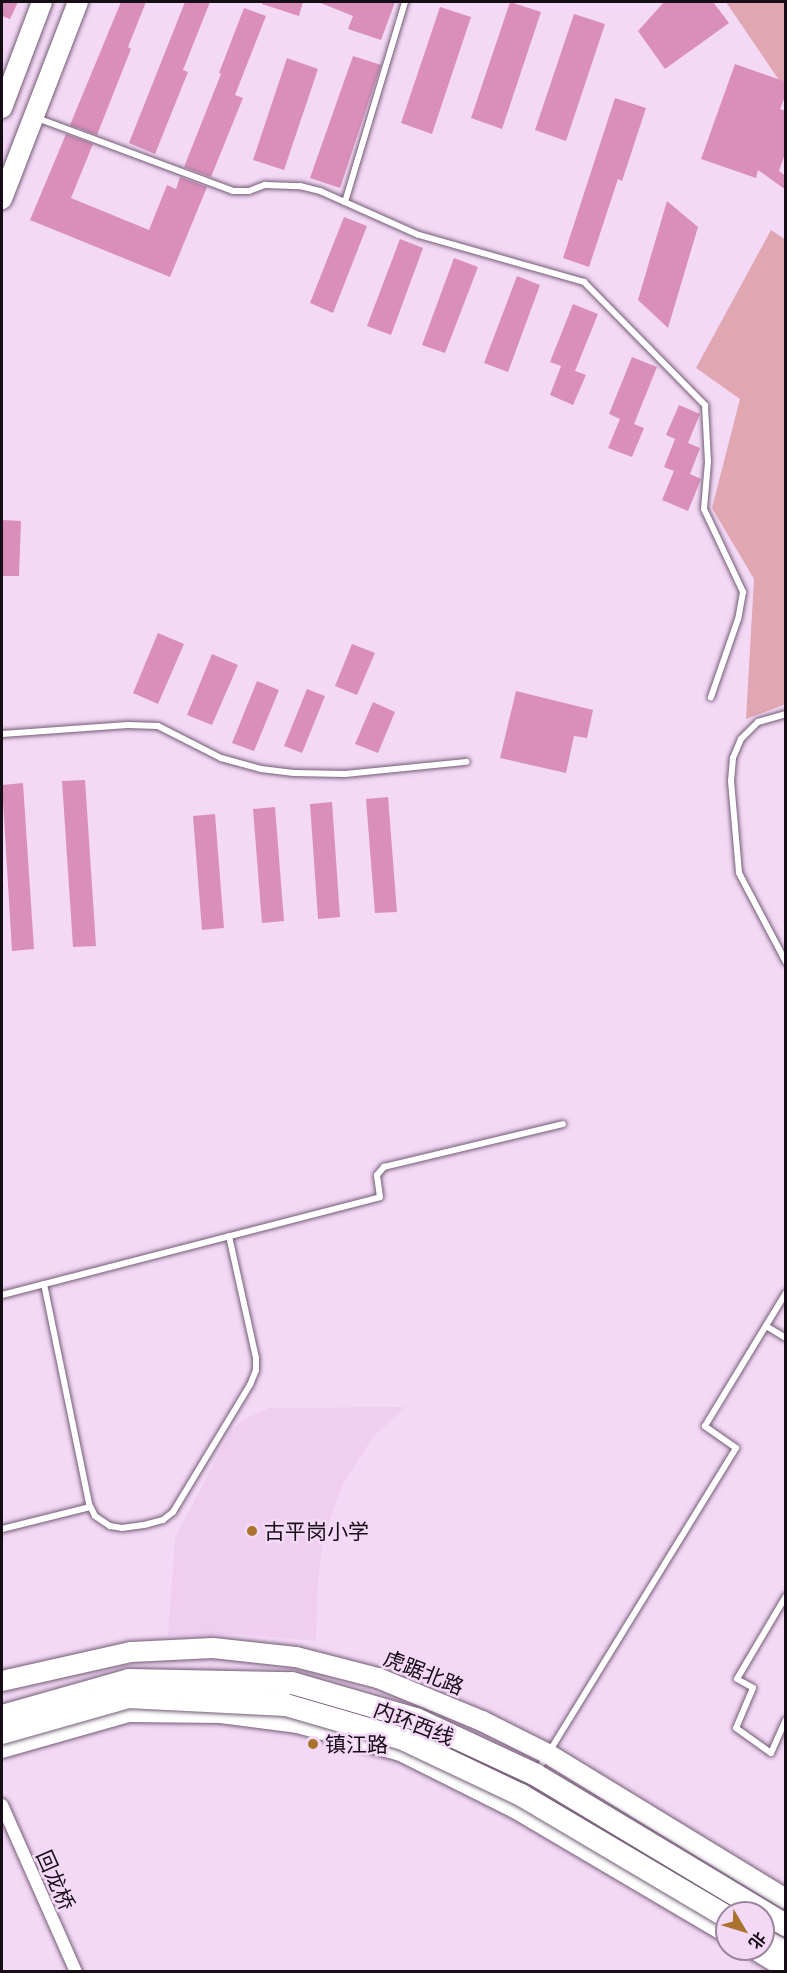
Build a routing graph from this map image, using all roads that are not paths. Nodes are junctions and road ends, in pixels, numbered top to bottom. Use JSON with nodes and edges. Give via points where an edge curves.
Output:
{"nodes":[{"id":1,"x":42,"y":2,"type":"edge"},
{"id":2,"x":78,"y":2,"type":"edge"},
{"id":3,"x":405,"y":2,"type":"edge"},
{"id":4,"x":2,"y":108,"type":"edge"},
{"id":5,"x":34,"y":116,"type":"junction"},
{"id":6,"x":2,"y":199,"type":"edge"},
{"id":7,"x":345,"y":202,"type":"junction"},
{"id":8,"x":711,"y":697,"type":"dead end"},
{"id":9,"x":786,"y":714,"type":"edge"},
{"id":10,"x":2,"y":734,"type":"edge"},
{"id":11,"x":466,"y":762,"type":"dead end"},
{"id":12,"x":786,"y":962,"type":"edge"},
{"id":13,"x":563,"y":1124,"type":"dead end"},
{"id":14,"x":229,"y":1236,"type":"junction"},
{"id":15,"x":44,"y":1284,"type":"junction"},
{"id":16,"x":786,"y":1293,"type":"edge"},
{"id":17,"x":2,"y":1295,"type":"edge"},
{"id":18,"x":766,"y":1326,"type":"junction"},
{"id":19,"x":786,"y":1338,"type":"edge"},
{"id":20,"x":90,"y":1507,"type":"junction"},
{"id":21,"x":2,"y":1529,"type":"edge"},
{"id":22,"x":786,"y":1596,"type":"edge"},
{"id":23,"x":2,"y":1681,"type":"edge"},
{"id":24,"x":2,"y":1716,"type":"edge"},
{"id":25,"x":786,"y":1720,"type":"edge"},
{"id":26,"x":2,"y":1733,"type":"edge"},
{"id":27,"x":2,"y":1748,"type":"edge"},
{"id":28,"x":548,"y":1754,"type":"junction"},
{"id":29,"x":531,"y":1781,"type":"dead end"},
{"id":30,"x":526,"y":1790,"type":"dead end"},
{"id":31,"x":2,"y":1805,"type":"edge"},
{"id":32,"x":515,"y":1808,"type":"junction"},
{"id":33,"x":786,"y":1899,"type":"edge"},
{"id":34,"x":715,"y":1910,"type":"edge"},
{"id":35,"x":786,"y":1925,"type":"edge"},
{"id":36,"x":715,"y":1926,"type":"edge"},
{"id":37,"x":76,"y":1971,"type":"edge"}],
"edges":[{"from":1,"to":4,"type":"main road"},
{"from":2,"to":5,"type":"main road"},
{"from":3,"to":7,"type":"lane"},
{"from":5,"to":6,"type":"main road"},
{"from":5,"to":7,"type":"lane","via":[[233,191],[265,185],[300,186]]},
{"from":7,"to":8,"type":"lane","via":[[419,235],[584,282],[705,405],[708,462],[704,509],[743,592],[738,619]]},
{"from":9,"to":12,"type":"lane","via":[[758,722],[741,739],[733,758],[731,782],[739,873]]},
{"from":10,"to":11,"type":"lane","via":[[158,726],[221,758],[294,773],[345,774]]},
{"from":13,"to":14,"type":"lane","via":[[384,1167],[377,1175],[380,1197]]},
{"from":14,"to":15,"type":"lane"},
{"from":14,"to":20,"type":"lane","via":[[256,1358],[250,1385],[173,1512],[163,1520],[122,1528],[110,1526],[94,1516]]},
{"from":15,"to":17,"type":"lane"},
{"from":15,"to":20,"type":"lane"},
{"from":16,"to":18,"type":"lane"},
{"from":18,"to":19,"type":"lane"},
{"from":18,"to":28,"type":"lane","via":[[705,1426],[736,1448]]},
{"from":20,"to":21,"type":"lane"},
{"from":22,"to":25,"type":"lane","via":[[737,1679],[753,1688],[735,1728],[771,1753]]},
{"from":23,"to":28,"type":"main road","name":"虎踞北路","via":[[131,1652],[213,1648],[296,1657],[378,1678],[482,1721]]},
{"from":24,"to":35,"type":"highway","name":"内环西线","bridge":true,"via":[[129,1680],[292,1683],[416,1719],[536,1775]]},
{"from":26,"to":34,"type":"highway","name":"内环西线","bridge":true,"via":[[128,1697],[286,1706],[403,1739],[521,1795]]},
{"from":27,"to":32,"type":"main road","via":[[129,1712],[221,1713],[298,1723],[401,1751]]},
{"from":28,"to":29,"type":"lane"},
{"from":28,"to":33,"type":"main road","name":"虎踞北路"},
{"from":30,"to":32,"type":"lane"},
{"from":31,"to":37,"type":"street","name":"回龙桥"},
{"from":32,"to":36,"type":"main road"}]}
